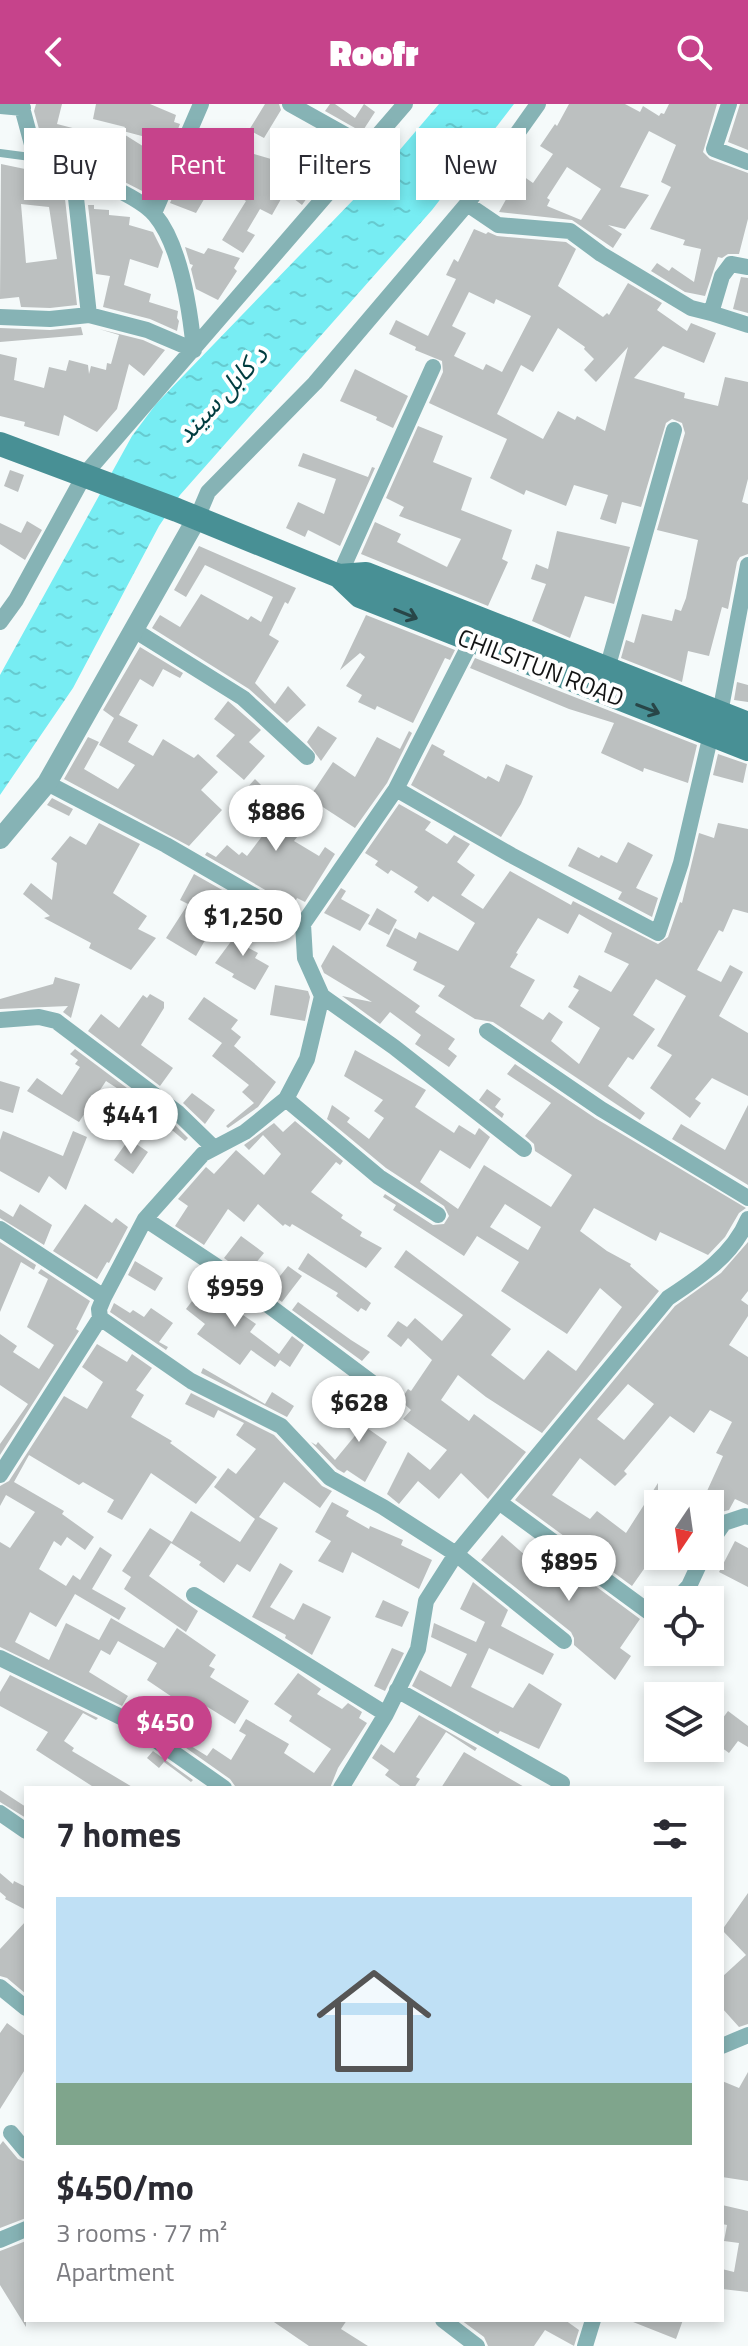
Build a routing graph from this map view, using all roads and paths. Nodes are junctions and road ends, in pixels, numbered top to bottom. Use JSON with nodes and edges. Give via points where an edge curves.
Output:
{"nodes":[{"id":1,"x":201,"y":104,"type":"edge"},
{"id":2,"x":290,"y":104,"type":"edge"},
{"id":3,"x":405,"y":104,"type":"edge"},
{"id":4,"x":538,"y":104,"type":"edge"},
{"id":5,"x":729,"y":104,"type":"edge"},
{"id":6,"x":0,"y":106,"type":"edge"},
{"id":7,"x":22,"y":106,"type":"edge"},
{"id":8,"x":28,"y":128,"type":"edge"},
{"id":9,"x":333,"y":128,"type":"edge"},
{"id":10,"x":384,"y":128,"type":"edge"},
{"id":11,"x":0,"y":153,"type":"edge"},
{"id":12,"x":24,"y":156,"type":"edge"},
{"id":13,"x":748,"y":162,"type":"edge"},
{"id":14,"x":126,"y":195,"type":"edge"},
{"id":15,"x":76,"y":200,"type":"edge"},
{"id":16,"x":322,"y":200,"type":"edge"},
{"id":17,"x":467,"y":204,"type":"junction"},
{"id":18,"x":154,"y":213,"type":"junction"},
{"id":19,"x":748,"y":267,"type":"edge"},
{"id":20,"x":711,"y":313,"type":"junction"},
{"id":21,"x":89,"y":315,"type":"junction"},
{"id":22,"x":0,"y":317,"type":"edge"},
{"id":23,"x":748,"y":325,"type":"edge"},
{"id":24,"x":194,"y":350,"type":"junction"},
{"id":25,"x":433,"y":367,"type":"dead end"},
{"id":26,"x":674,"y":430,"type":"dead end"},
{"id":27,"x":0,"y":444,"type":"edge"},
{"id":28,"x":91,"y":476,"type":"junction"},
{"id":29,"x":187,"y":514,"type":"junction"},
{"id":30,"x":748,"y":565,"type":"edge"},
{"id":31,"x":339,"y":576,"type":"junction"},
{"id":32,"x":0,"y":622,"type":"edge"},
{"id":33,"x":134,"y":630,"type":"junction"},
{"id":34,"x":472,"y":640,"type":"junction"},
{"id":35,"x":607,"y":669,"type":"junction"},
{"id":36,"x":716,"y":724,"type":"junction"},
{"id":37,"x":748,"y":724,"type":"edge"},
{"id":38,"x":748,"y":749,"type":"edge"},
{"id":39,"x":307,"y":757,"type":"dead end"},
{"id":40,"x":47,"y":783,"type":"junction"},
{"id":41,"x":396,"y":789,"type":"junction"},
{"id":42,"x":0,"y":839,"type":"edge"},
{"id":43,"x":303,"y":924,"type":"junction"},
{"id":44,"x":322,"y":996,"type":"junction"},
{"id":45,"x":0,"y":1020,"type":"edge"},
{"id":46,"x":487,"y":1031,"type":"dead end"},
{"id":47,"x":286,"y":1099,"type":"junction"},
{"id":48,"x":214,"y":1148,"type":"junction"},
{"id":49,"x":524,"y":1149,"type":"dead end"},
{"id":50,"x":748,"y":1198,"type":"edge"},
{"id":51,"x":438,"y":1215,"type":"dead end"},
{"id":52,"x":145,"y":1219,"type":"junction"},
{"id":53,"x":748,"y":1219,"type":"edge"},
{"id":54,"x":0,"y":1229,"type":"edge"},
{"id":55,"x":104,"y":1297,"type":"junction"},
{"id":56,"x":100,"y":1318,"type":"junction"},
{"id":57,"x":391,"y":1397,"type":"dead end"},
{"id":58,"x":1,"y":1473,"type":"edge"},
{"id":59,"x":499,"y":1502,"type":"junction"},
{"id":60,"x":748,"y":1517,"type":"edge"},
{"id":61,"x":724,"y":1523,"type":"edge"},
{"id":62,"x":456,"y":1554,"type":"junction"},
{"id":63,"x":194,"y":1595,"type":"dead end"},
{"id":64,"x":644,"y":1608,"type":"edge"},
{"id":65,"x":564,"y":1641,"type":"dead end"},
{"id":66,"x":0,"y":1658,"type":"edge"},
{"id":67,"x":397,"y":1690,"type":"junction"},
{"id":68,"x":386,"y":1714,"type":"junction"},
{"id":69,"x":562,"y":1783,"type":"dead end"},
{"id":70,"x":221,"y":1786,"type":"edge"},
{"id":71,"x":342,"y":1786,"type":"edge"},
{"id":72,"x":0,"y":1813,"type":"edge"},
{"id":73,"x":24,"y":1830,"type":"edge"},
{"id":74,"x":0,"y":1987,"type":"edge"},
{"id":75,"x":24,"y":2006,"type":"edge"},
{"id":76,"x":748,"y":2035,"type":"edge"},
{"id":77,"x":724,"y":2045,"type":"edge"},
{"id":78,"x":11,"y":2133,"type":"dead end"},
{"id":79,"x":24,"y":2149,"type":"edge"},
{"id":80,"x":24,"y":2230,"type":"edge"},
{"id":81,"x":0,"y":2240,"type":"edge"},
{"id":82,"x":446,"y":2322,"type":"edge"},
{"id":83,"x":592,"y":2322,"type":"edge"},
{"id":84,"x":477,"y":2346,"type":"edge"},
{"id":85,"x":585,"y":2346,"type":"edge"}],
"edges":[{"from":1,"to":18,"type":"street"},
{"from":2,"to":9,"type":"street"},
{"from":3,"to":10,"type":"street"},
{"from":4,"to":17,"type":"street"},
{"from":5,"to":13,"type":"street","via":[[714,149]]},
{"from":6,"to":7,"type":"street"},
{"from":7,"to":8,"type":"street"},
{"from":11,"to":12,"type":"lane"},
{"from":14,"to":18,"type":"street"},
{"from":15,"to":21,"type":"street"},
{"from":16,"to":24,"type":"street"},
{"from":17,"to":20,"type":"street","via":[[498,225],[570,231],[691,308]]},
{"from":17,"to":29,"type":"street","via":[[315,383]]},
{"from":18,"to":24,"type":"street","via":[[171,242]]},
{"from":19,"to":20,"type":"street","via":[[731,264]]},
{"from":20,"to":23,"type":"street"},
{"from":21,"to":22,"type":"street"},
{"from":21,"to":24,"type":"street","via":[[147,330]]},
{"from":24,"to":28,"type":"street"},
{"from":25,"to":31,"type":"street"},
{"from":26,"to":35,"type":"street"},
{"from":27,"to":28,"type":"main road","name":"CHILSITUN ROAD"},
{"from":28,"to":29,"type":"main road","name":"CHILSITUN ROAD"},
{"from":28,"to":32,"type":"street"},
{"from":29,"to":31,"type":"main road","name":"CHILSITUN ROAD"},
{"from":29,"to":33,"type":"street"},
{"from":30,"to":36,"type":"street"},
{"from":31,"to":34,"type":"main road","name":"CHILSITUN ROAD","one_way":true,"via":[[360,596]]},
{"from":31,"to":35,"type":"main road","name":"CHILSITUN ROAD","via":[[366,574]]},
{"from":33,"to":39,"type":"street","via":[[243,698]]},
{"from":33,"to":40,"type":"street"},
{"from":34,"to":36,"type":"main road","name":"CHILSITUN ROAD","one_way":true},
{"from":34,"to":41,"type":"street"},
{"from":35,"to":36,"type":"main road","name":"CHILSITUN ROAD"},
{"from":36,"to":37,"type":"main road","name":"CHILSITUN ROAD"},
{"from":36,"to":38,"type":"main road","name":"CHILSITUN ROAD"},
{"from":36,"to":41,"type":"street","via":[[658,933]]},
{"from":40,"to":42,"type":"street"},
{"from":40,"to":43,"type":"street"},
{"from":41,"to":43,"type":"street"},
{"from":43,"to":44,"type":"street","via":[[305,958]]},
{"from":44,"to":47,"type":"street","via":[[307,1059]]},
{"from":44,"to":49,"type":"street"},
{"from":45,"to":48,"type":"street","via":[[56,1021],[178,1113]]},
{"from":46,"to":50,"type":"street","via":[[601,1109]]},
{"from":47,"to":48,"type":"street","via":[[245,1132]]},
{"from":47,"to":51,"type":"street","via":[[379,1177]]},
{"from":48,"to":52,"type":"street"},
{"from":52,"to":55,"type":"street"},
{"from":52,"to":57,"type":"street"},
{"from":53,"to":59,"type":"street","via":[[741,1235],[708,1271],[668,1298]]},
{"from":54,"to":55,"type":"street"},
{"from":55,"to":56,"type":"street"},
{"from":56,"to":58,"type":"street"},
{"from":56,"to":62,"type":"street","via":[[191,1381],[281,1426],[330,1478]]},
{"from":59,"to":62,"type":"street"},
{"from":59,"to":64,"type":"street"},
{"from":60,"to":61,"type":"street"},
{"from":62,"to":65,"type":"street"},
{"from":62,"to":67,"type":"street","via":[[426,1601],[418,1649]]},
{"from":63,"to":68,"type":"street"},
{"from":66,"to":70,"type":"street","via":[[127,1720]]},
{"from":67,"to":68,"type":"street"},
{"from":67,"to":69,"type":"street"},
{"from":68,"to":71,"type":"street"},
{"from":72,"to":73,"type":"street"},
{"from":74,"to":75,"type":"street"},
{"from":76,"to":77,"type":"street"},
{"from":78,"to":79,"type":"street"},
{"from":80,"to":81,"type":"street"},
{"from":82,"to":84,"type":"street"},
{"from":83,"to":85,"type":"street"}]}
